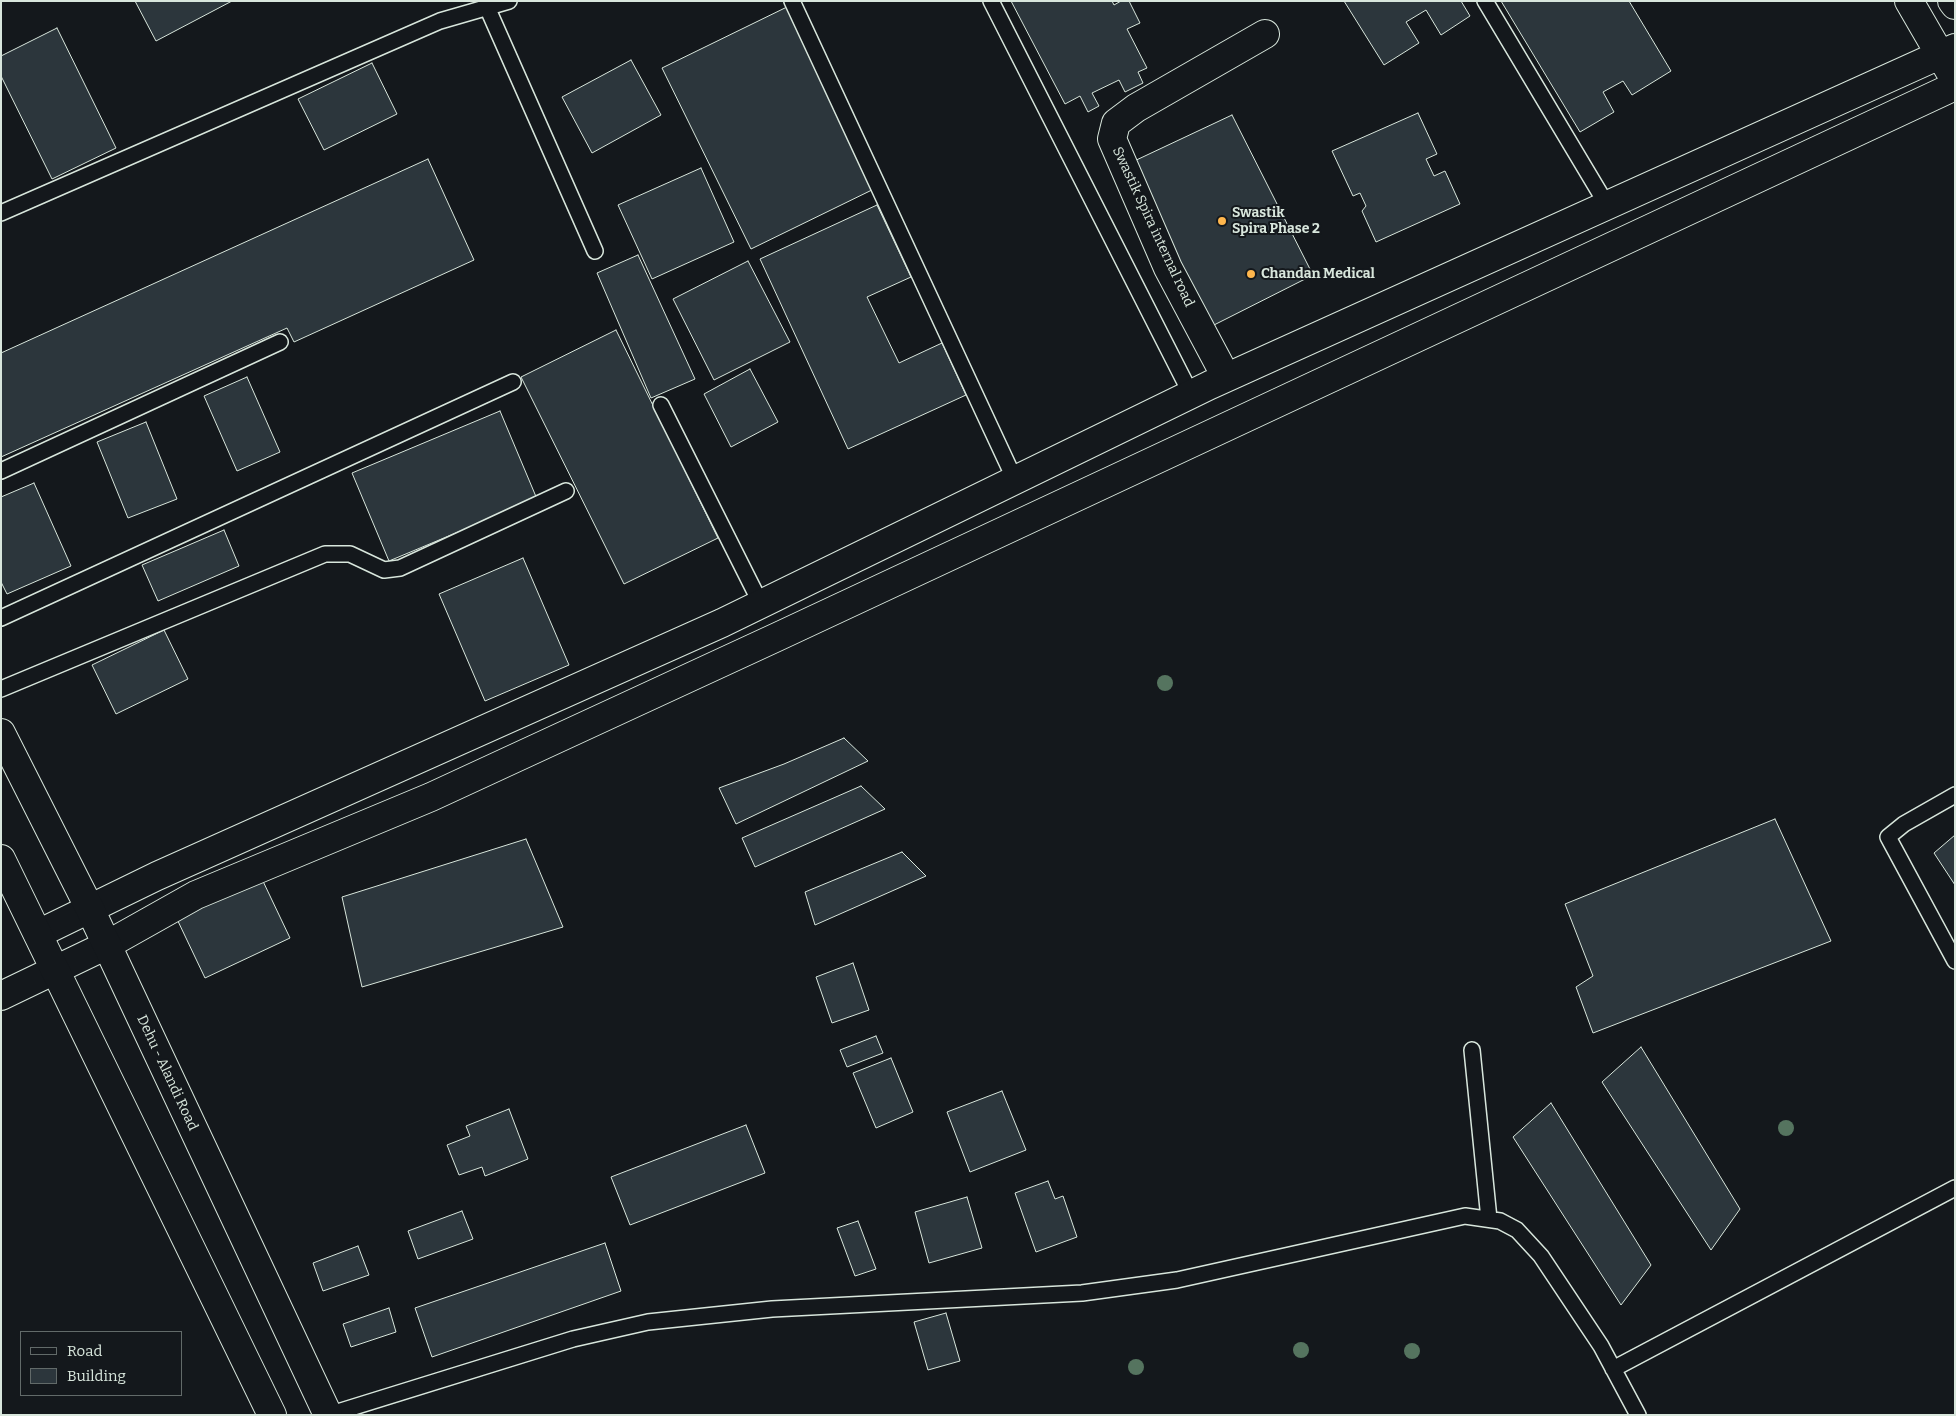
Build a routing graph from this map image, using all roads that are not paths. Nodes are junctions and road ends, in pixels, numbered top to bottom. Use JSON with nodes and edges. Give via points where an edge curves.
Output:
{"nodes":[{"id":1,"x":509,"y":1,"type":"edge"},
{"id":2,"x":792,"y":1,"type":"edge"},
{"id":3,"x":991,"y":1,"type":"edge"},
{"id":4,"x":1485,"y":1,"type":"edge"},
{"id":5,"x":1909,"y":1,"type":"edge"},
{"id":6,"x":1952,"y":1,"type":"edge"},
{"id":7,"x":1955,"y":5,"type":"edge"},
{"id":8,"x":488,"y":7,"type":"junction"},
{"id":9,"x":1265,"y":34,"type":"dead end"},
{"id":10,"x":1947,"y":52,"type":"edge"},
{"id":11,"x":1955,"y":80,"type":"edge"},
{"id":12,"x":1955,"y":86,"type":"edge"},
{"id":13,"x":1607,"y":204,"type":"junction"},
{"id":14,"x":1,"y":213,"type":"edge"},
{"id":15,"x":595,"y":251,"type":"dead end"},
{"id":16,"x":280,"y":342,"type":"dead end"},
{"id":17,"x":1226,"y":378,"type":"junction"},
{"id":18,"x":513,"y":382,"type":"dead end"},
{"id":19,"x":1191,"y":394,"type":"junction"},
{"id":20,"x":661,"y":405,"type":"dead end"},
{"id":21,"x":1,"y":471,"type":"edge"},
{"id":22,"x":1015,"y":480,"type":"junction"},
{"id":23,"x":566,"y":491,"type":"dead end"},
{"id":24,"x":761,"y":604,"type":"junction"},
{"id":25,"x":1,"y":618,"type":"edge"},
{"id":26,"x":1,"y":689,"type":"edge"},
{"id":27,"x":1,"y":733,"type":"edge"},
{"id":28,"x":1955,"y":795,"type":"edge"},
{"id":29,"x":1,"y":858,"type":"edge"},
{"id":30,"x":90,"y":909,"type":"junction"},
{"id":31,"x":38,"y":934,"type":"junction"},
{"id":32,"x":107,"y":945,"type":"junction"},
{"id":33,"x":1955,"y":961,"type":"edge"},
{"id":34,"x":56,"y":970,"type":"junction"},
{"id":35,"x":1,"y":996,"type":"edge"},
{"id":36,"x":1472,"y":1050,"type":"dead end"},
{"id":37,"x":1955,"y":1188,"type":"edge"},
{"id":38,"x":1489,"y":1219,"type":"junction"},
{"id":39,"x":1613,"y":1369,"type":"junction"},
{"id":40,"x":272,"y":1415,"type":"edge"},
{"id":41,"x":328,"y":1415,"type":"edge"},
{"id":42,"x":1638,"y":1415,"type":"edge"}],
"edges":[{"from":1,"to":8,"type":"lane"},
{"from":2,"to":22,"type":"lane"},
{"from":3,"to":19,"type":"lane"},
{"from":4,"to":13,"type":"lane"},
{"from":5,"to":10,"type":"street"},
{"from":6,"to":7,"type":"street"},
{"from":8,"to":14,"type":"lane","via":[[440,20]]},
{"from":8,"to":15,"type":"lane"},
{"from":9,"to":17,"type":"street","name":"Swastik Spira internal road","via":[[1136,108],[1116,123],[1112,138],[1168,268]]},
{"from":10,"to":11,"type":"street"},
{"from":10,"to":13,"type":"street"},
{"from":12,"to":32,"type":"street","via":[[432,797],[196,895]]},
{"from":13,"to":17,"type":"street"},
{"from":16,"to":21,"type":"lane"},
{"from":17,"to":19,"type":"street"},
{"from":18,"to":25,"type":"lane"},
{"from":19,"to":22,"type":"street"},
{"from":20,"to":24,"type":"lane"},
{"from":22,"to":24,"type":"street"},
{"from":23,"to":26,"type":"lane","via":[[400,568],[384,570],[350,554],[325,554]]},
{"from":24,"to":30,"type":"street"},
{"from":27,"to":30,"type":"street","name":"Dehu - Alandi Road"},
{"from":28,"to":33,"type":"lane","via":[[1904,824],[1888,838]]},
{"from":29,"to":31,"type":"street"},
{"from":30,"to":31,"type":"street"},
{"from":30,"to":32,"type":"street","name":"Dehu - Alandi Road"},
{"from":31,"to":34,"type":"street"},
{"from":32,"to":34,"type":"street"},
{"from":32,"to":41,"type":"street","name":"Dehu - Alandi Road"},
{"from":34,"to":35,"type":"street"},
{"from":34,"to":40,"type":"street"},
{"from":36,"to":38,"type":"lane"},
{"from":37,"to":39,"type":"lane"},
{"from":38,"to":39,"type":"lane","via":[[1516,1230],[1541,1256]]},
{"from":38,"to":41,"type":"lane","via":[[1464,1216],[1177,1280],[1082,1293],[772,1309],[648,1322],[573,1339]]},
{"from":39,"to":42,"type":"lane"}]}
